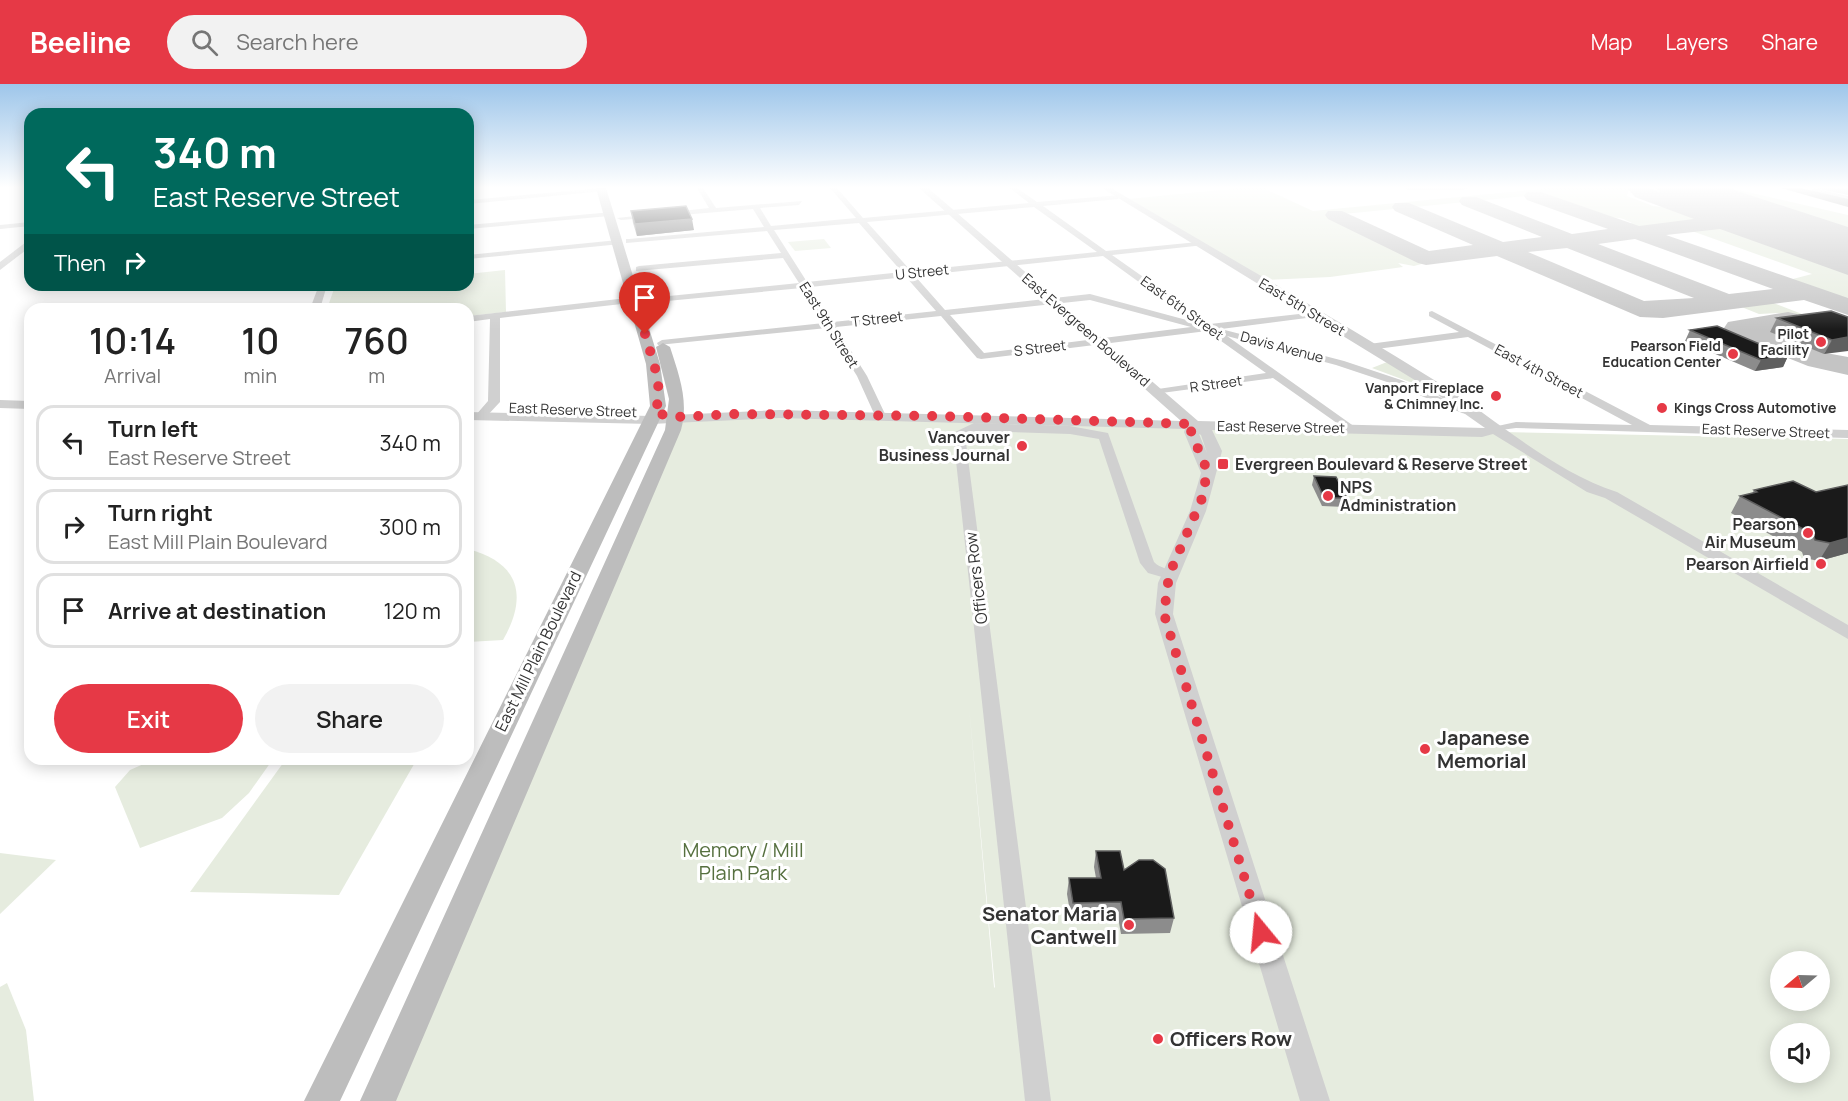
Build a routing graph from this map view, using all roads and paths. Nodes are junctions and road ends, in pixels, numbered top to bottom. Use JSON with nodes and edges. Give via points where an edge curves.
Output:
{"nodes":[{"id":1,"x":621,"y":235,"type":"edge"},
{"id":2,"x":696,"y":235,"type":"edge"},
{"id":3,"x":773,"y":235,"type":"edge"},
{"id":4,"x":876,"y":235,"type":"edge"},
{"id":5,"x":978,"y":235,"type":"edge"},
{"id":6,"x":1080,"y":235,"type":"edge"},
{"id":7,"x":1181,"y":235,"type":"edge"},
{"id":8,"x":623,"y":242,"type":"junction"},
{"id":9,"x":1195,"y":244,"type":"junction"},
{"id":10,"x":24,"y":247,"type":"edge"},
{"id":11,"x":1105,"y":253,"type":"junction"},
{"id":12,"x":786,"y":255,"type":"junction"},
{"id":13,"x":474,"y":256,"type":"edge"},
{"id":14,"x":1009,"y":263,"type":"junction"},
{"id":15,"x":0,"y":267,"type":"edge"},
{"id":16,"x":639,"y":269,"type":"junction"},
{"id":17,"x":909,"y":273,"type":"junction"},
{"id":18,"x":804,"y":285,"type":"junction"},
{"id":19,"x":1092,"y":297,"type":"joint"},
{"id":20,"x":1050,"y":299,"type":"junction"},
{"id":21,"x":643,"y":300,"type":"junction"},
{"id":22,"x":943,"y":311,"type":"junction"},
{"id":23,"x":1314,"y":314,"type":"junction"},
{"id":24,"x":1431,"y":314,"type":"dead end"},
{"id":25,"x":495,"y":316,"type":"junction"},
{"id":26,"x":474,"y":318,"type":"edge"},
{"id":27,"x":828,"y":324,"type":"junction"},
{"id":28,"x":1209,"y":327,"type":"junction"},
{"id":29,"x":1470,"y":334,"type":"junction"},
{"id":30,"x":1099,"y":341,"type":"junction"},
{"id":31,"x":662,"y":343,"type":"junction"},
{"id":32,"x":1369,"y":347,"type":"junction"},
{"id":33,"x":1275,"y":375,"type":"junction"},
{"id":34,"x":1158,"y":392,"type":"junction"},
{"id":35,"x":0,"y":395,"type":"edge"},
{"id":36,"x":24,"y":396,"type":"edge"},
{"id":37,"x":0,"y":404,"type":"edge"},
{"id":38,"x":24,"y":405,"type":"edge"},
{"id":39,"x":1466,"y":411,"type":"junction"},
{"id":40,"x":479,"y":413,"type":"edge"},
{"id":41,"x":880,"y":416,"type":"junction"},
{"id":42,"x":661,"y":417,"type":"junction"},
{"id":43,"x":1194,"y":424,"type":"junction"},
{"id":44,"x":1647,"y":428,"type":"junction"},
{"id":45,"x":1351,"y":429,"type":"junction"},
{"id":46,"x":1497,"y":429,"type":"junction"},
{"id":47,"x":1848,"y":434,"type":"edge"},
{"id":48,"x":1169,"y":575,"type":"junction"},
{"id":49,"x":1848,"y":633,"type":"edge"},
{"id":50,"x":321,"y":1101,"type":"edge"},
{"id":51,"x":378,"y":1101,"type":"edge"},
{"id":52,"x":1038,"y":1101,"type":"edge"},
{"id":53,"x":1315,"y":1101,"type":"edge"}],
"edges":[{"from":1,"to":8,"type":"main road","name":"East Mill Plain Boulevard"},
{"from":2,"to":8,"type":"street"},
{"from":3,"to":12,"type":"street","name":"East 9th Street"},
{"from":4,"to":17,"type":"street"},
{"from":5,"to":14,"type":"street","name":"East Evergreen Boulevard"},
{"from":6,"to":11,"type":"street","name":"East 6th Street"},
{"from":7,"to":9,"type":"street","name":"East 5th Street"},
{"from":8,"to":13,"type":"street"},
{"from":8,"to":16,"type":"main road","name":"East Mill Plain Boulevard"},
{"from":8,"to":21,"type":"main road","name":"East Mill Plain Boulevard"},
{"from":9,"to":11,"type":"street","name":"U Street"},
{"from":9,"to":23,"type":"street","name":"East 5th Street"},
{"from":10,"to":15,"type":"street"},
{"from":11,"to":14,"type":"street","name":"U Street"},
{"from":11,"to":28,"type":"street","name":"East 6th Street"},
{"from":12,"to":16,"type":"street"},
{"from":12,"to":18,"type":"street","name":"East 9th Street"},
{"from":14,"to":17,"type":"street","name":"U Street"},
{"from":14,"to":20,"type":"street","name":"East Evergreen Boulevard"},
{"from":16,"to":21,"type":"main road","name":"East Mill Plain Boulevard"},
{"from":17,"to":18,"type":"street","name":"U Street"},
{"from":17,"to":22,"type":"street"},
{"from":18,"to":21,"type":"street","name":"U Street"},
{"from":18,"to":27,"type":"street","name":"East 9th Street"},
{"from":19,"to":20,"type":"street","name":"T Street"},
{"from":19,"to":28,"type":"street","name":"Davis Avenue"},
{"from":20,"to":22,"type":"street","name":"T Street"},
{"from":20,"to":30,"type":"street","name":"East Evergreen Boulevard"},
{"from":21,"to":25,"type":"street","name":"U Street"},
{"from":21,"to":31,"type":"main road","name":"East Mill Plain Boulevard"},
{"from":21,"to":42,"type":"main road","name":"East Mill Plain Boulevard"},
{"from":22,"to":27,"type":"street","name":"T Street"},
{"from":22,"to":30,"type":"street","name":"S Street","via":[[981,356]]},
{"from":23,"to":28,"type":"street","name":"S Street"},
{"from":23,"to":32,"type":"street","name":"East 5th Street"},
{"from":24,"to":29,"type":"street","name":"East 4th Street"},
{"from":25,"to":26,"type":"street","name":"U Street"},
{"from":25,"to":40,"type":"street","via":[[494,402]]},
{"from":27,"to":31,"type":"street","name":"T Street"},
{"from":27,"to":41,"type":"street","name":"East 9th Street","via":[[862,376]]},
{"from":28,"to":30,"type":"street","name":"S Street"},
{"from":28,"to":33,"type":"street","name":"East 6th Street"},
{"from":28,"to":39,"type":"street","name":"Davis Avenue","via":[[1397,381]]},
{"from":29,"to":32,"type":"street"},
{"from":29,"to":44,"type":"street","name":"East 4th Street"},
{"from":30,"to":34,"type":"street","name":"East Evergreen Boulevard"},
{"from":31,"to":42,"type":"main road","name":"East Mill Plain Boulevard","via":[[677,399]]},
{"from":32,"to":39,"type":"street","name":"East 5th Street","via":[[1436,387]]},
{"from":33,"to":34,"type":"street","name":"R Street"},
{"from":33,"to":45,"type":"street","name":"East 6th Street"},
{"from":34,"to":43,"type":"street","name":"East Evergreen Boulevard"},
{"from":35,"to":36,"type":"street"},
{"from":37,"to":38,"type":"street"},
{"from":39,"to":46,"type":"street","name":"East 5th Street"},
{"from":40,"to":42,"type":"street","name":"East Reserve Street"},
{"from":41,"to":42,"type":"street","name":"East Reserve Street"},
{"from":41,"to":43,"type":"street","name":"East Reserve Street"},
{"from":42,"to":50,"type":"main road","name":"East Mill Plain Boulevard"},
{"from":42,"to":51,"type":"main road","name":"East Mill Plain Boulevard"},
{"from":43,"to":45,"type":"street","name":"East Reserve Street"},
{"from":43,"to":48,"type":"street","via":[[1191,432],[1207,470],[1203,496]]},
{"from":44,"to":46,"type":"street","name":"East Reserve Street","via":[[1516,424]]},
{"from":44,"to":47,"type":"street","name":"East Reserve Street"},
{"from":45,"to":46,"type":"street","name":"East Reserve Street","via":[[1482,433]]},
{"from":46,"to":49,"type":"street","name":"East 5th Street","via":[[1592,489],[1611,495]]},
{"from":48,"to":52,"type":"street","name":"Officers Row","via":[[1153,570],[1147,563],[1104,436],[1075,430],[974,427],[959,433]]},
{"from":48,"to":53,"type":"street","via":[[1164,614]]}]}
